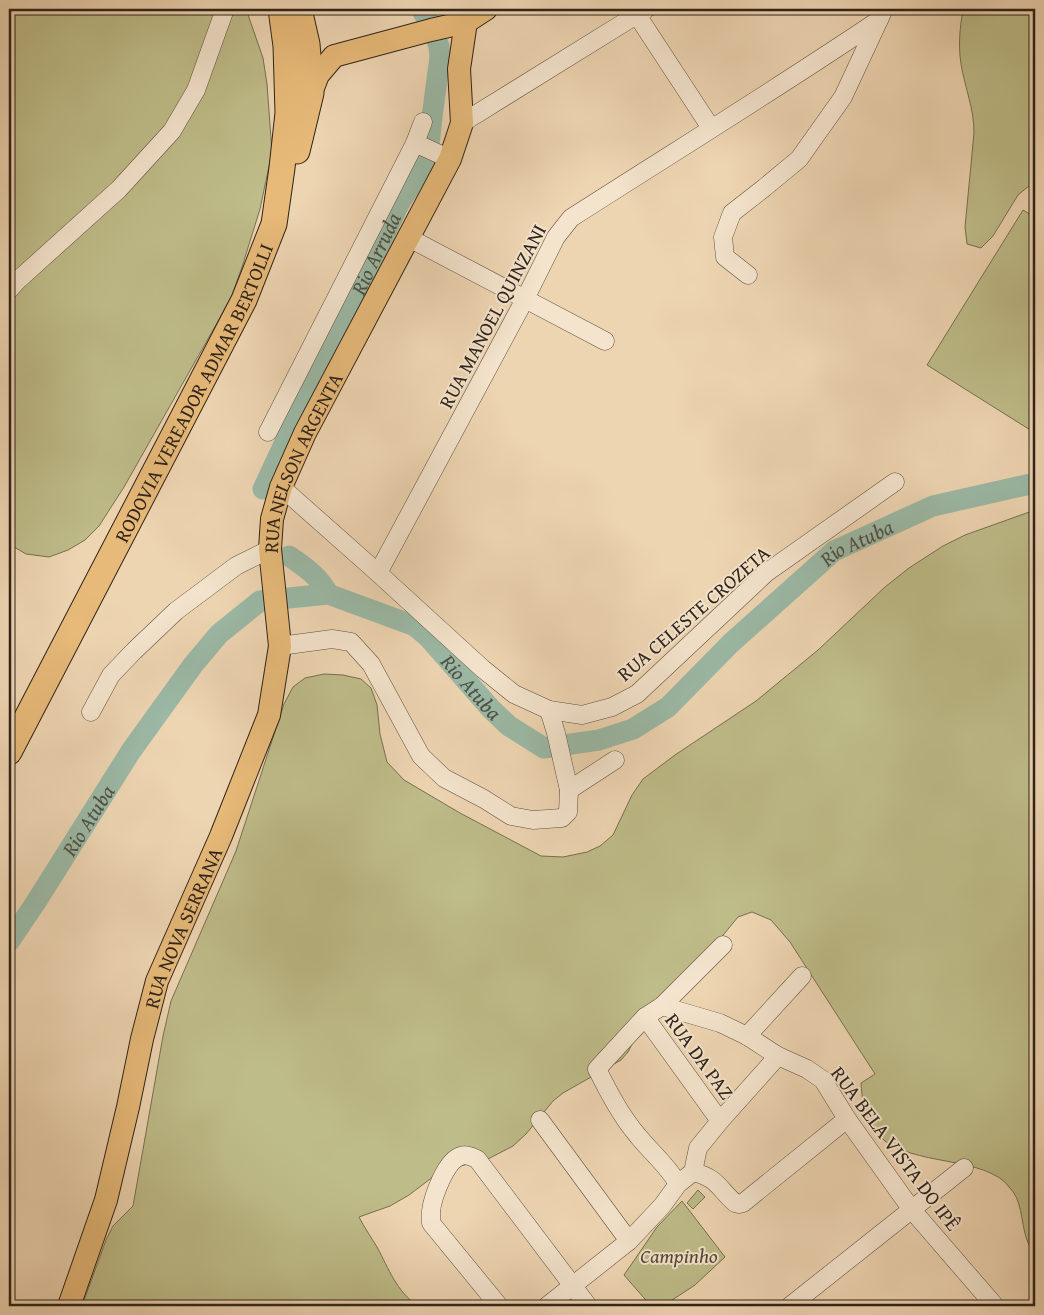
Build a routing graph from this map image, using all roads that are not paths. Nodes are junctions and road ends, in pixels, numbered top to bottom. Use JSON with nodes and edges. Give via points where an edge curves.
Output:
{"nodes":[{"id":1,"x":225,"y":9,"type":"edge"},
{"id":2,"x":280,"y":9,"type":"edge"},
{"id":3,"x":299,"y":9,"type":"edge"},
{"id":4,"x":486,"y":9,"type":"edge"},
{"id":5,"x":642,"y":12,"type":"edge"},
{"id":6,"x":882,"y":14,"type":"edge"},
{"id":7,"x":460,"y":15,"type":"edge"},
{"id":8,"x":307,"y":44,"type":"junction"},
{"id":9,"x":334,"y":56,"type":"junction"},
{"id":10,"x":310,"y":93,"type":"junction"},
{"id":11,"x":423,"y":122,"type":"dead end"},
{"id":12,"x":462,"y":124,"type":"junction"},
{"id":13,"x":712,"y":128,"type":"junction"},
{"id":14,"x":415,"y":143,"type":"junction"},
{"id":15,"x":450,"y":158,"type":"junction"},
{"id":16,"x":274,"y":224,"type":"junction"},
{"id":17,"x":409,"y":238,"type":"junction"},
{"id":18,"x":748,"y":275,"type":"dead end"},
{"id":19,"x":9,"y":290,"type":"edge"},
{"id":20,"x":525,"y":299,"type":"junction"},
{"id":21,"x":605,"y":341,"type":"dead end"},
{"id":22,"x":268,"y":432,"type":"dead end"},
{"id":23,"x":895,"y":482,"type":"dead end"},
{"id":24,"x":281,"y":486,"type":"junction"},
{"id":25,"x":270,"y":549,"type":"junction"},
{"id":26,"x":378,"y":573,"type":"junction"},
{"id":27,"x":279,"y":640,"type":"junction"},
{"id":28,"x":548,"y":710,"type":"junction"},
{"id":29,"x":91,"y":712,"type":"dead end"},
{"id":30,"x":9,"y":752,"type":"edge"},
{"id":31,"x":615,"y":760,"type":"dead end"},
{"id":32,"x":569,"y":790,"type":"junction"},
{"id":33,"x":722,"y":945,"type":"dead end"},
{"id":34,"x":802,"y":976,"type":"dead end"},
{"id":35,"x":662,"y":1006,"type":"junction"},
{"id":36,"x":646,"y":1016,"type":"junction"},
{"id":37,"x":747,"y":1036,"type":"junction"},
{"id":38,"x":778,"y":1056,"type":"junction"},
{"id":39,"x":847,"y":1119,"type":"junction"},
{"id":40,"x":540,"y":1120,"type":"dead end"},
{"id":41,"x":720,"y":1121,"type":"junction"},
{"id":42,"x":964,"y":1168,"type":"dead end"},
{"id":43,"x":693,"y":1172,"type":"junction"},
{"id":44,"x":678,"y":1184,"type":"junction"},
{"id":45,"x":912,"y":1210,"type":"junction"},
{"id":46,"x":629,"y":1240,"type":"junction"},
{"id":47,"x":574,"y":1286,"type":"junction"},
{"id":48,"x":69,"y":1306,"type":"edge"},
{"id":49,"x":499,"y":1306,"type":"edge"},
{"id":50,"x":547,"y":1306,"type":"edge"},
{"id":51,"x":588,"y":1306,"type":"edge"},
{"id":52,"x":790,"y":1306,"type":"edge"},
{"id":53,"x":995,"y":1306,"type":"edge"}],
"edges":[{"from":1,"to":19,"type":"street","via":[[196,90],[172,131],[119,189]]},
{"from":2,"to":16,"type":"highway","name":"RODOVIA VEREADOR ADMAR BERTOLLI","via":[[286,46],[288,113]]},
{"from":3,"to":8,"type":"highway"},
{"from":4,"to":7,"type":"main road"},
{"from":5,"to":12,"type":"street"},
{"from":5,"to":13,"type":"street"},
{"from":6,"to":13,"type":"street","name":"RUA MANOEL QUINZANI","via":[[793,77]]},
{"from":6,"to":18,"type":"street","via":[[843,96],[799,159],[732,213],[723,237],[725,257]]},
{"from":7,"to":9,"type":"main road","via":[[431,30]]},
{"from":7,"to":12,"type":"main road","name":"RUA NELSON ARGENTA"},
{"from":8,"to":9,"type":"main road"},
{"from":8,"to":10,"type":"highway"},
{"from":9,"to":10,"type":"main road","via":[[318,75]]},
{"from":10,"to":16,"type":"highway","via":[[291,178]]},
{"from":11,"to":14,"type":"street","name":"RUA NELSON ARGENTA"},
{"from":12,"to":15,"type":"main road","name":"RUA NELSON ARGENTA"},
{"from":13,"to":20,"type":"street","name":"RUA MANOEL QUINZANI","via":[[571,218],[556,237]]},
{"from":14,"to":15,"type":"street"},
{"from":14,"to":22,"type":"street","name":"RUA NELSON ARGENTA"},
{"from":15,"to":17,"type":"main road","name":"RUA NELSON ARGENTA"},
{"from":16,"to":30,"type":"highway","name":"RODOVIA VEREADOR ADMAR BERTOLLI","via":[[244,300]]},
{"from":17,"to":20,"type":"street"},
{"from":17,"to":24,"type":"main road","name":"RUA NELSON ARGENTA","via":[[305,433]]},
{"from":20,"to":21,"type":"street"},
{"from":20,"to":26,"type":"street","name":"RUA MANOEL QUINZANI"},
{"from":23,"to":28,"type":"street","name":"RUA CELESTE CROZETA","via":[[766,573],[637,694],[612,707],[582,715]]},
{"from":24,"to":25,"type":"main road","name":"RUA NELSON ARGENTA","via":[[272,519]]},
{"from":24,"to":26,"type":"street","name":"RUA CELESTE CROZETA"},
{"from":25,"to":27,"type":"main road","name":"RUA NOVA SERRANA"},
{"from":25,"to":29,"type":"street","name":"RUA NELSON ARGENTA","via":[[236,566],[176,610],[111,675]]},
{"from":26,"to":28,"type":"street","name":"RUA CELESTE CROZETA","via":[[514,694]]},
{"from":27,"to":32,"type":"street","via":[[351,642],[371,664],[421,756],[444,778],[511,816],[533,820],[562,818],[568,812]]},
{"from":27,"to":48,"type":"main road","name":"RUA NOVA SERRANA","via":[[269,715],[221,836],[157,981],[106,1200]]},
{"from":28,"to":32,"type":"street"},
{"from":31,"to":32,"type":"street"},
{"from":33,"to":35,"type":"street"},
{"from":34,"to":37,"type":"street"},
{"from":35,"to":36,"type":"street"},
{"from":35,"to":37,"type":"street","name":"RUA BELA VISTA DO IPÊ","via":[[720,1023]]},
{"from":36,"to":41,"type":"street","name":"RUA DA PAZ"},
{"from":36,"to":44,"type":"street","via":[[597,1069],[611,1098],[632,1128]]},
{"from":37,"to":38,"type":"street","name":"RUA BELA VISTA DO IPÊ"},
{"from":38,"to":39,"type":"street","name":"RUA BELA VISTA DO IPÊ","via":[[823,1080]]},
{"from":38,"to":41,"type":"street"},
{"from":39,"to":43,"type":"street","via":[[743,1203],[736,1203],[717,1182]]},
{"from":39,"to":45,"type":"street","name":"RUA BELA VISTA DO IPÊ"},
{"from":40,"to":46,"type":"street"},
{"from":41,"to":43,"type":"street","via":[[698,1148]]},
{"from":42,"to":45,"type":"street"},
{"from":43,"to":44,"type":"street"},
{"from":44,"to":46,"type":"street"},
{"from":45,"to":52,"type":"street"},
{"from":45,"to":53,"type":"street","name":"RUA BELA VISTA DO IPÊ"},
{"from":46,"to":47,"type":"street"},
{"from":47,"to":49,"type":"street","via":[[477,1159],[464,1155],[455,1158],[444,1174],[435,1194],[431,1223]]},
{"from":47,"to":50,"type":"street"},
{"from":47,"to":51,"type":"street"}]}
